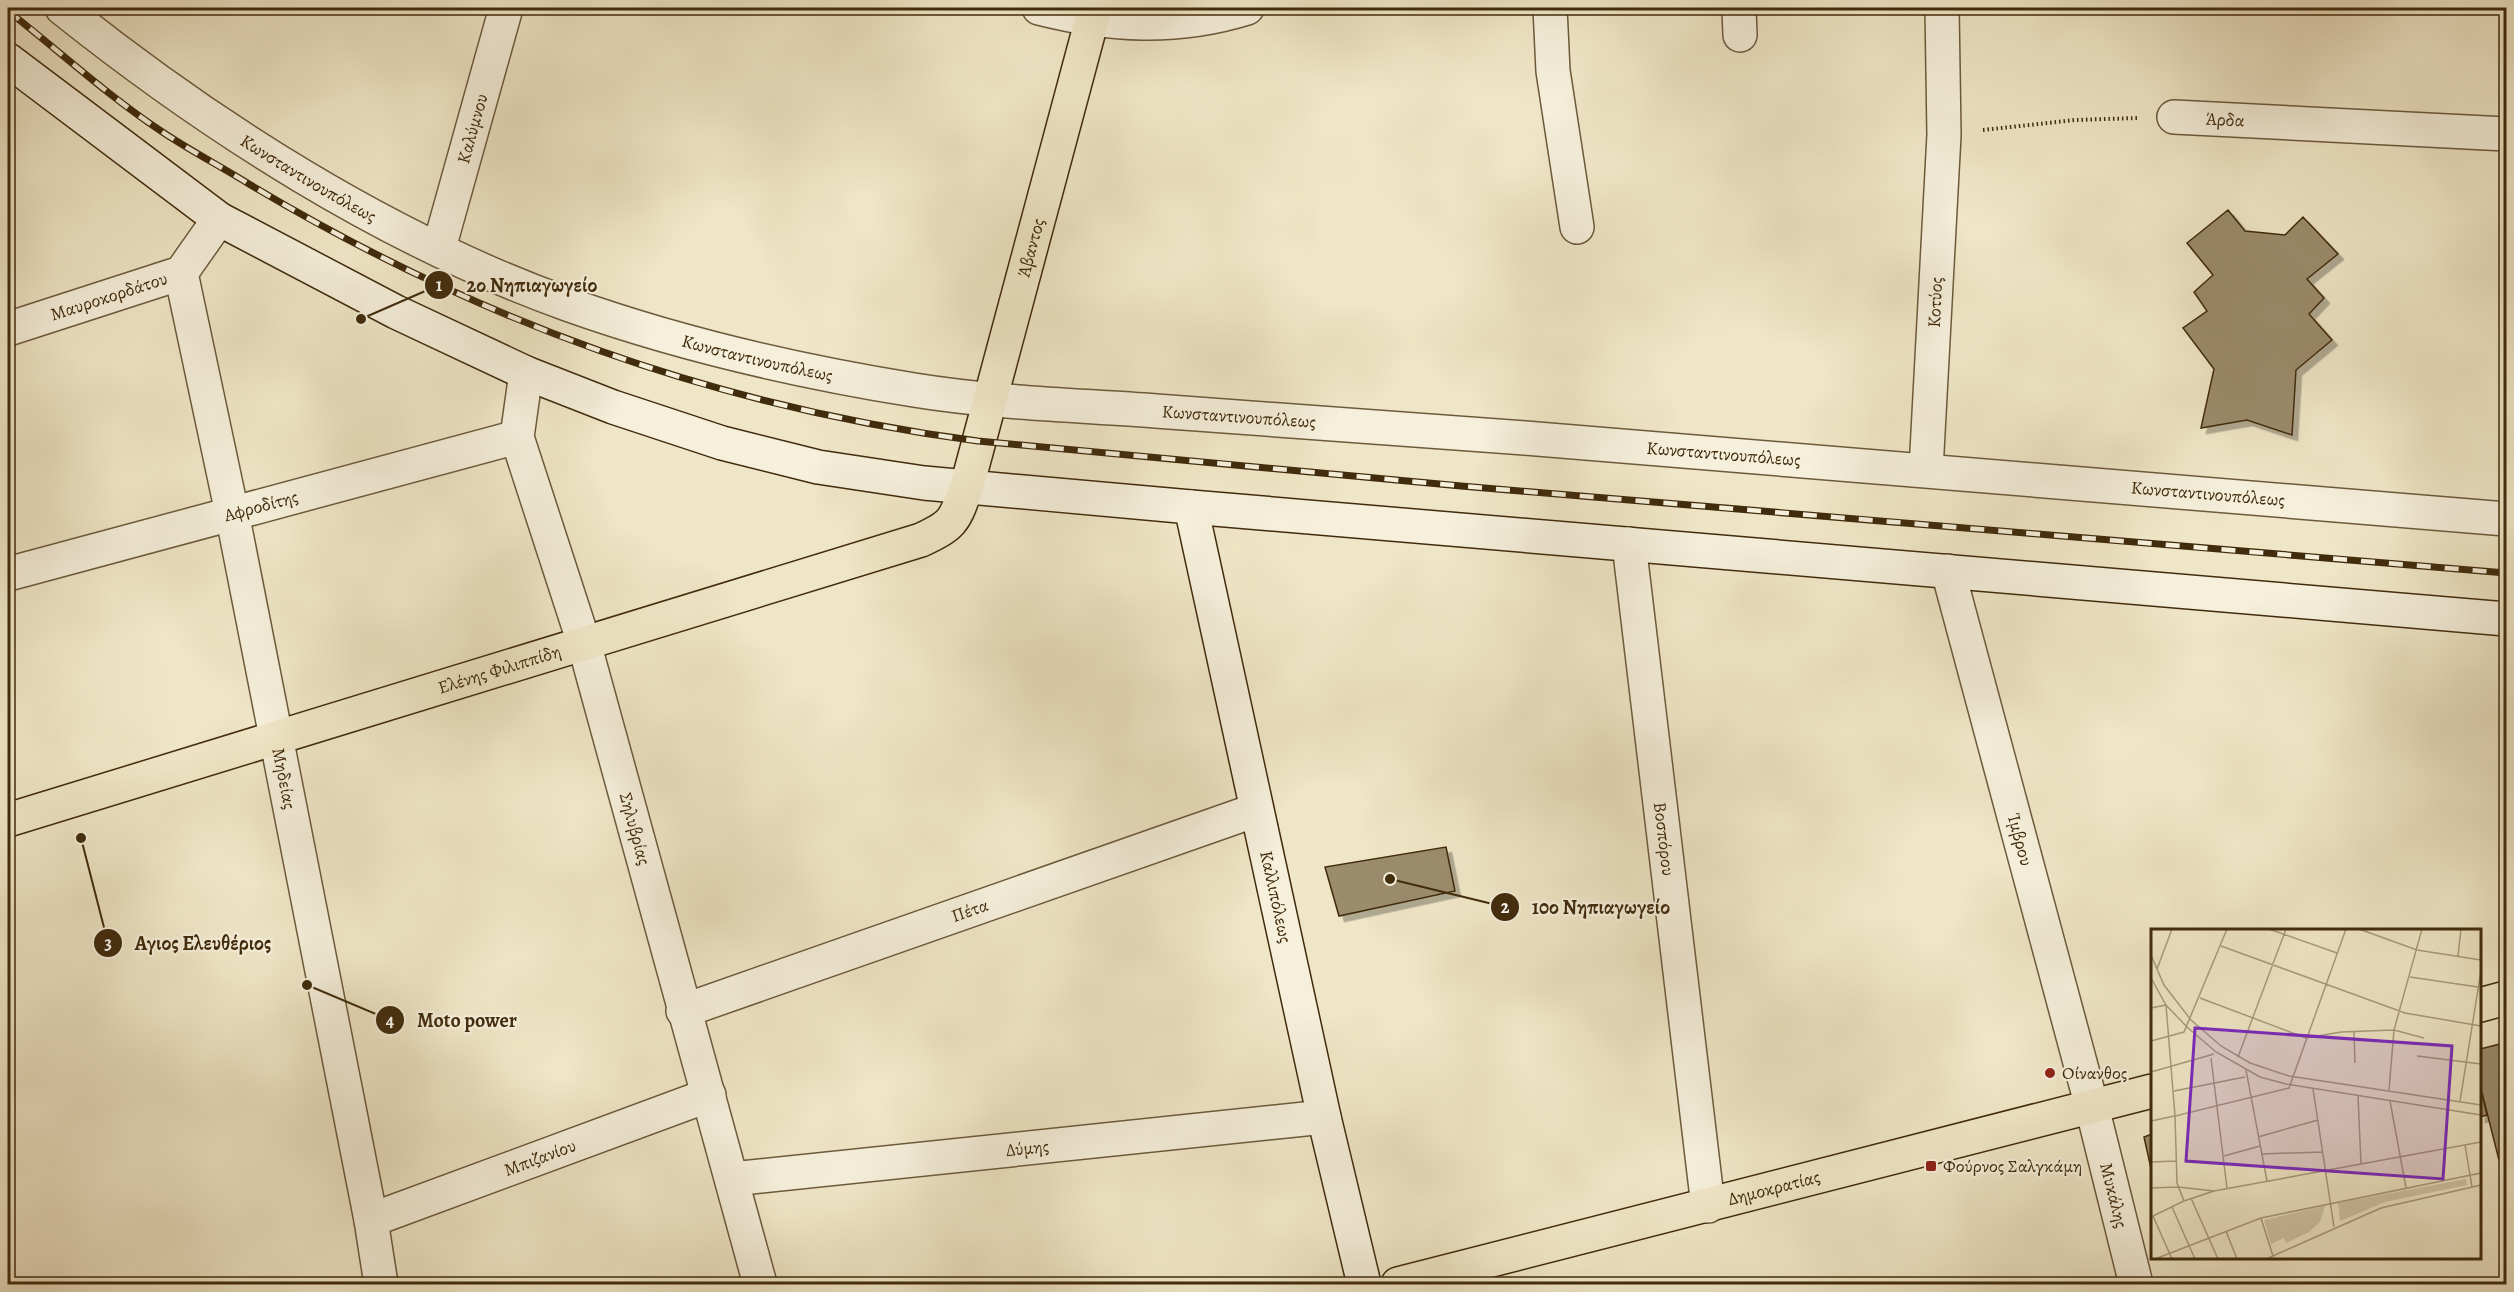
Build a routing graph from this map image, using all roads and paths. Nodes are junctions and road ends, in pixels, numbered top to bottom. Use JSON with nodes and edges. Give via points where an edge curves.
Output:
{"nodes":[{"id":1,"x":62,"y":8,"type":"edge"},
{"id":2,"x":506,"y":8,"type":"edge"},
{"id":3,"x":1039,"y":8,"type":"edge"},
{"id":4,"x":1247,"y":8,"type":"edge"},
{"id":5,"x":1551,"y":8,"type":"edge"},
{"id":6,"x":1942,"y":8,"type":"edge"},
{"id":7,"x":1093,"y":14,"type":"edge"},
{"id":8,"x":8,"y":60,"type":"edge"},
{"id":9,"x":2174,"y":117,"type":"joint"},
{"id":10,"x":2506,"y":134,"type":"edge"},
{"id":11,"x":1944,"y":135,"type":"junction"},
{"id":12,"x":219,"y":219,"type":"junction"},
{"id":13,"x":1577,"y":227,"type":"dead end"},
{"id":14,"x":439,"y":248,"type":"junction"},
{"id":15,"x":181,"y":273,"type":"junction"},
{"id":16,"x":8,"y":329,"type":"edge"},
{"id":17,"x":526,"y":373,"type":"junction"},
{"id":18,"x":988,"y":399,"type":"junction"},
{"id":19,"x":516,"y":437,"type":"junction"},
{"id":20,"x":1926,"y":470,"type":"junction"},
{"id":21,"x":967,"y":486,"type":"junction"},
{"id":22,"x":1191,"y":507,"type":"junction"},
{"id":23,"x":232,"y":513,"type":"junction"},
{"id":24,"x":2506,"y":519,"type":"edge"},
{"id":25,"x":1629,"y":544,"type":"junction"},
{"id":26,"x":1948,"y":571,"type":"junction"},
{"id":27,"x":8,"y":574,"type":"edge"},
{"id":28,"x":2506,"y":619,"type":"edge"},
{"id":29,"x":584,"y":644,"type":"junction"},
{"id":30,"x":277,"y":739,"type":"junction"},
{"id":31,"x":1256,"y":810,"type":"junction"},
{"id":32,"x":8,"y":820,"type":"edge"},
{"id":33,"x":2506,"y":998,"type":"edge"},
{"id":34,"x":2481,"y":1005,"type":"edge"},
{"id":35,"x":683,"y":1011,"type":"junction"},
{"id":36,"x":2151,"y":1091,"type":"edge"},
{"id":37,"x":709,"y":1095,"type":"junction"},
{"id":38,"x":2092,"y":1107,"type":"junction"},
{"id":39,"x":1324,"y":1117,"type":"junction"},
{"id":40,"x":732,"y":1179,"type":"junction"},
{"id":41,"x":1708,"y":1206,"type":"junction"},
{"id":42,"x":371,"y":1220,"type":"junction"},
{"id":43,"x":381,"y":1284,"type":"edge"},
{"id":44,"x":760,"y":1284,"type":"edge"},
{"id":45,"x":1364,"y":1284,"type":"edge"},
{"id":46,"x":1398,"y":1284,"type":"edge"},
{"id":47,"x":2136,"y":1284,"type":"edge"}],
"edges":[{"from":1,"to":14,"type":"street","name":"Κωνσταντινουπόλεως","via":[[165,85],[263,150]]},
{"from":2,"to":14,"type":"street","name":"Καλύμνου"},
{"from":3,"to":7,"type":"street"},
{"from":4,"to":7,"type":"street","via":[[1194,22],[1168,23]]},
{"from":5,"to":13,"type":"street","via":[[1553,71]]},
{"from":6,"to":11,"type":"street","name":"Κοτύος"},
{"from":7,"to":18,"type":"main road","name":"Άβαντος"},
{"from":8,"to":12,"type":"street"},
{"from":9,"to":10,"type":"street","name":"Άρδα"},
{"from":9,"to":11,"type":"path","via":[[2075,120]]},
{"from":11,"to":20,"type":"street","name":"Κοτύος"},
{"from":12,"to":15,"type":"street","name":"Μαυροκορδάτου"},
{"from":12,"to":17,"type":"street","via":[[396,312]]},
{"from":14,"to":18,"type":"street","name":"Κωνσταντινουπόλεως","via":[[560,302],[692,344],[913,390]]},
{"from":15,"to":16,"type":"street","name":"Μαυροκορδάτου"},
{"from":15,"to":23,"type":"street","name":"Μηδείας"},
{"from":17,"to":19,"type":"street","name":"Σηλυβρίας"},
{"from":17,"to":21,"type":"street","via":[[667,425],[774,457],[849,473]]},
{"from":18,"to":20,"type":"street","name":"Κωνσταντινουπόλεως"},
{"from":18,"to":21,"type":"main road","name":"Άβαντος"},
{"from":19,"to":23,"type":"street","name":"Αφροδίτης"},
{"from":19,"to":29,"type":"street","name":"Σηλυβρίας"},
{"from":20,"to":24,"type":"street","name":"Κωνσταντινουπόλεως"},
{"from":21,"to":22,"type":"street"},
{"from":21,"to":29,"type":"main road","name":"Ελένης Φιλιππίδη","via":[[954,520],[946,529],[921,540]]},
{"from":22,"to":25,"type":"street"},
{"from":22,"to":31,"type":"street","name":"Καλλιπόλεως"},
{"from":23,"to":27,"type":"street","name":"Αφροδίτης"},
{"from":23,"to":30,"type":"street","name":"Μηδείας"},
{"from":25,"to":26,"type":"street"},
{"from":25,"to":41,"type":"street","name":"Βοσπόρου"},
{"from":26,"to":28,"type":"street"},
{"from":26,"to":38,"type":"street","name":"Ίμβρου"},
{"from":29,"to":30,"type":"main road","name":"Ελένης Φιλιππίδη"},
{"from":29,"to":35,"type":"street","name":"Σηλυβρίας"},
{"from":30,"to":32,"type":"main road","name":"Ελένης Φιλιππίδη"},
{"from":30,"to":42,"type":"street","name":"Μηδείας"},
{"from":31,"to":35,"type":"street","name":"Πέτα"},
{"from":31,"to":39,"type":"street","name":"Καλλιπόλεως"},
{"from":33,"to":34,"type":"main road"},
{"from":35,"to":37,"type":"street","name":"Σηλυβρίας"},
{"from":36,"to":38,"type":"main road","name":"Δημοκρατίας"},
{"from":37,"to":40,"type":"street","name":"Σηλυβρίας"},
{"from":37,"to":42,"type":"street","name":"Μπιζανίου"},
{"from":38,"to":41,"type":"main road","name":"Δημοκρατίας"},
{"from":38,"to":47,"type":"street","name":"Μυκάλης"},
{"from":39,"to":40,"type":"street","name":"Δύμης"},
{"from":39,"to":45,"type":"street","name":"Καλλιπόλεως"},
{"from":40,"to":44,"type":"street","name":"Σηλυβρίας"},
{"from":41,"to":46,"type":"main road","name":"Δημοκρατίας"},
{"from":42,"to":43,"type":"street","name":"Μηδείας"}]}
